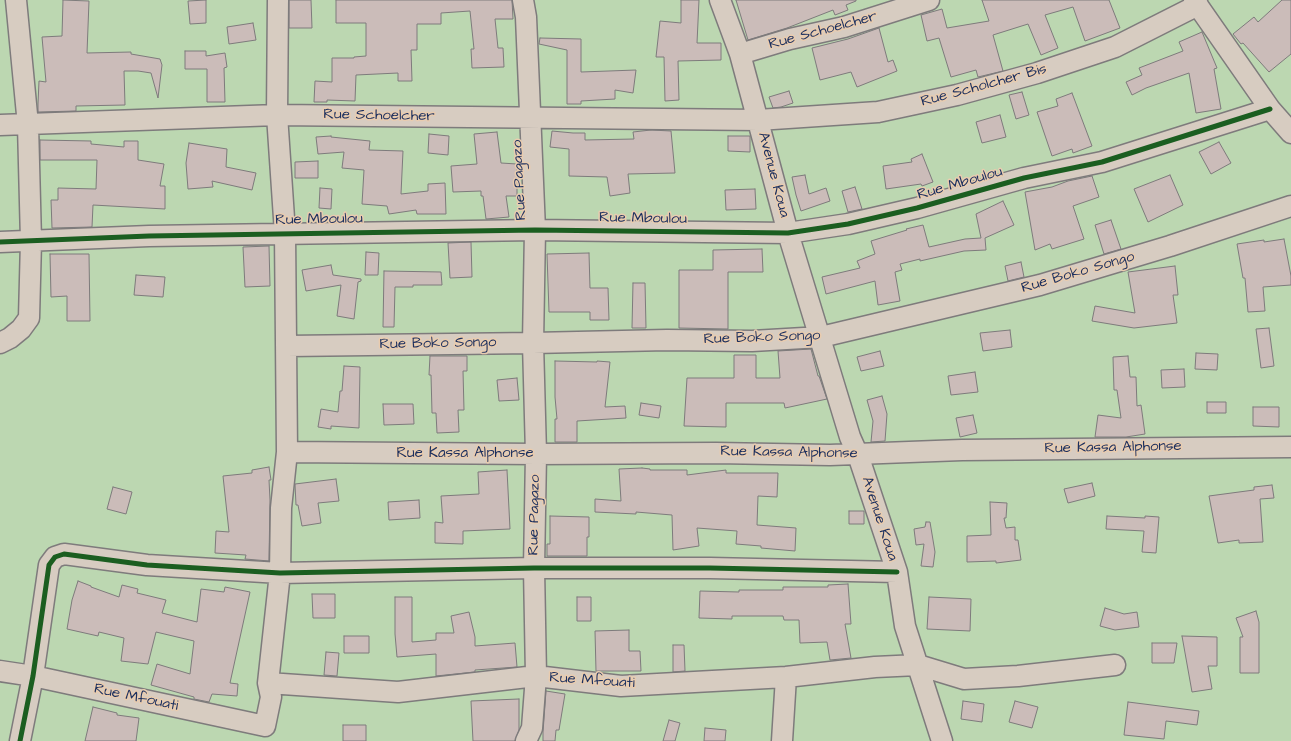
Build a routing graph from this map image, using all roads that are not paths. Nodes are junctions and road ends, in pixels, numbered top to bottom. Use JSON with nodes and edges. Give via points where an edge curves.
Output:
{"nodes":[{"id":1,"x":16,"y":0,"type":"edge"},
{"id":2,"x":278,"y":0,"type":"edge"},
{"id":3,"x":523,"y":0,"type":"edge"},
{"id":4,"x":720,"y":0,"type":"edge"},
{"id":5,"x":929,"y":0,"type":"edge"},
{"id":6,"x":1196,"y":2,"type":"edge"},
{"id":7,"x":740,"y":54,"type":"junction"},
{"id":8,"x":1270,"y":109,"type":"junction"},
{"id":9,"x":276,"y":115,"type":"junction"},
{"id":10,"x":530,"y":118,"type":"junction"},
{"id":11,"x":758,"y":120,"type":"junction"},
{"id":12,"x":0,"y":125,"type":"edge"},
{"id":13,"x":28,"y":125,"type":"junction"},
{"id":14,"x":1291,"y":133,"type":"edge"},
{"id":15,"x":1291,"y":206,"type":"edge"},
{"id":16,"x":535,"y":230,"type":"junction"},
{"id":17,"x":286,"y":233,"type":"junction"},
{"id":18,"x":788,"y":233,"type":"junction"},
{"id":19,"x":31,"y":241,"type":"junction"},
{"id":20,"x":0,"y":242,"type":"edge"},
{"id":21,"x":821,"y":337,"type":"junction"},
{"id":22,"x":0,"y":343,"type":"edge"},
{"id":23,"x":533,"y":343,"type":"junction"},
{"id":24,"x":287,"y":346,"type":"junction"},
{"id":25,"x":1291,"y":447,"type":"edge"},
{"id":26,"x":287,"y":452,"type":"junction"},
{"id":27,"x":536,"y":454,"type":"junction"},
{"id":28,"x":858,"y":454,"type":"junction"},
{"id":29,"x":534,"y":568,"type":"junction"},
{"id":30,"x":897,"y":572,"type":"junction"},
{"id":31,"x":280,"y":573,"type":"junction"},
{"id":32,"x":918,"y":665,"type":"junction"},
{"id":33,"x":1115,"y":665,"type":"dead end"},
{"id":34,"x":0,"y":671,"type":"edge"},
{"id":35,"x":34,"y":676,"type":"junction"},
{"id":36,"x":536,"y":676,"type":"junction"},
{"id":37,"x":786,"y":677,"type":"junction"},
{"id":38,"x":268,"y":683,"type":"junction"},
{"id":39,"x":266,"y":729,"type":"edge"},
{"id":40,"x":20,"y":741,"type":"edge"},
{"id":41,"x":526,"y":741,"type":"edge"},
{"id":42,"x":782,"y":741,"type":"edge"},
{"id":43,"x":942,"y":741,"type":"edge"}],
"edges":[{"from":1,"to":13,"type":"street"},
{"from":2,"to":9,"type":"street"},
{"from":3,"to":10,"type":"street","name":"Rue Pagazo"},
{"from":4,"to":7,"type":"street","name":"Avenue Koua"},
{"from":5,"to":7,"type":"street","name":"Rue Schoelcher","via":[[844,27]]},
{"from":6,"to":8,"type":"street"},
{"from":6,"to":11,"type":"street","name":"Rue Scholcher Bis","via":[[1116,47],[957,96],[878,112]]},
{"from":7,"to":11,"type":"street","name":"Avenue Koua"},
{"from":8,"to":14,"type":"street"},
{"from":8,"to":18,"type":"street","name":"Rue Mboulou","via":[[1102,162],[1024,178],[848,224]]},
{"from":9,"to":10,"type":"street","name":"Rue Schoelcher"},
{"from":9,"to":13,"type":"street","name":"Rue Schoelcher"},
{"from":9,"to":17,"type":"street"},
{"from":10,"to":11,"type":"street","name":"Rue Schoelcher"},
{"from":10,"to":16,"type":"street","name":"Rue Pagazo"},
{"from":11,"to":18,"type":"street","name":"Avenue Koua"},
{"from":12,"to":13,"type":"street","name":"Rue Schoelcher"},
{"from":13,"to":19,"type":"street"},
{"from":15,"to":21,"type":"street","name":"Rue Boko Songo","via":[[1040,285]]},
{"from":16,"to":17,"type":"street","name":"Rue Mboulou"},
{"from":16,"to":18,"type":"street","name":"Rue Mboulou"},
{"from":16,"to":23,"type":"street","name":"Rue Pagazo"},
{"from":17,"to":19,"type":"street","name":"Rue Mboulou"},
{"from":17,"to":24,"type":"street"},
{"from":18,"to":21,"type":"street","name":"Avenue Koua"},
{"from":19,"to":20,"type":"street","name":"Rue Mboulou"},
{"from":19,"to":22,"type":"street","via":[[28,318],[21,329]]},
{"from":21,"to":23,"type":"street","name":"Rue Boko Songo","via":[[752,341]]},
{"from":21,"to":28,"type":"street","name":"Avenue Koua","via":[[850,437]]},
{"from":23,"to":24,"type":"street","name":"Rue Boko Songo"},
{"from":23,"to":27,"type":"street","name":"Rue Pagazo"},
{"from":24,"to":26,"type":"street"},
{"from":25,"to":28,"type":"street","name":"Rue Kassa Alphonse","via":[[962,450]]},
{"from":26,"to":27,"type":"street","name":"Rue Kassa Alphonse"},
{"from":26,"to":31,"type":"street","via":[[281,508]]},
{"from":27,"to":28,"type":"street","name":"Rue Kassa Alphonse"},
{"from":27,"to":29,"type":"street","name":"Rue Pagazo"},
{"from":28,"to":30,"type":"street","name":"Avenue Koua"},
{"from":29,"to":30,"type":"street"},
{"from":29,"to":31,"type":"street"},
{"from":29,"to":36,"type":"street","name":"Rue Pagazo"},
{"from":30,"to":32,"type":"street","name":"Avenue Koua","via":[[905,626]]},
{"from":31,"to":35,"type":"street","via":[[146,565],[64,554],[55,557],[49,565]]},
{"from":31,"to":38,"type":"street"},
{"from":32,"to":33,"type":"street","name":"Rue Mfouati","via":[[964,679]]},
{"from":32,"to":37,"type":"street","name":"Rue Mfouati"},
{"from":32,"to":43,"type":"street","name":"Avenue Koua"},
{"from":34,"to":35,"type":"street","name":"Rue Mfouati"},
{"from":35,"to":39,"type":"street","name":"Rue Mfouati"},
{"from":35,"to":40,"type":"street"},
{"from":36,"to":37,"type":"street","name":"Rue Mfouati","via":[[621,686]]},
{"from":36,"to":38,"type":"street","name":"Rue Mfouati","via":[[398,692]]},
{"from":36,"to":41,"type":"street","name":"Rue Pagazo","via":[[532,728]]},
{"from":37,"to":42,"type":"street"},
{"from":38,"to":39,"type":"street","via":[[271,697]]}]}
